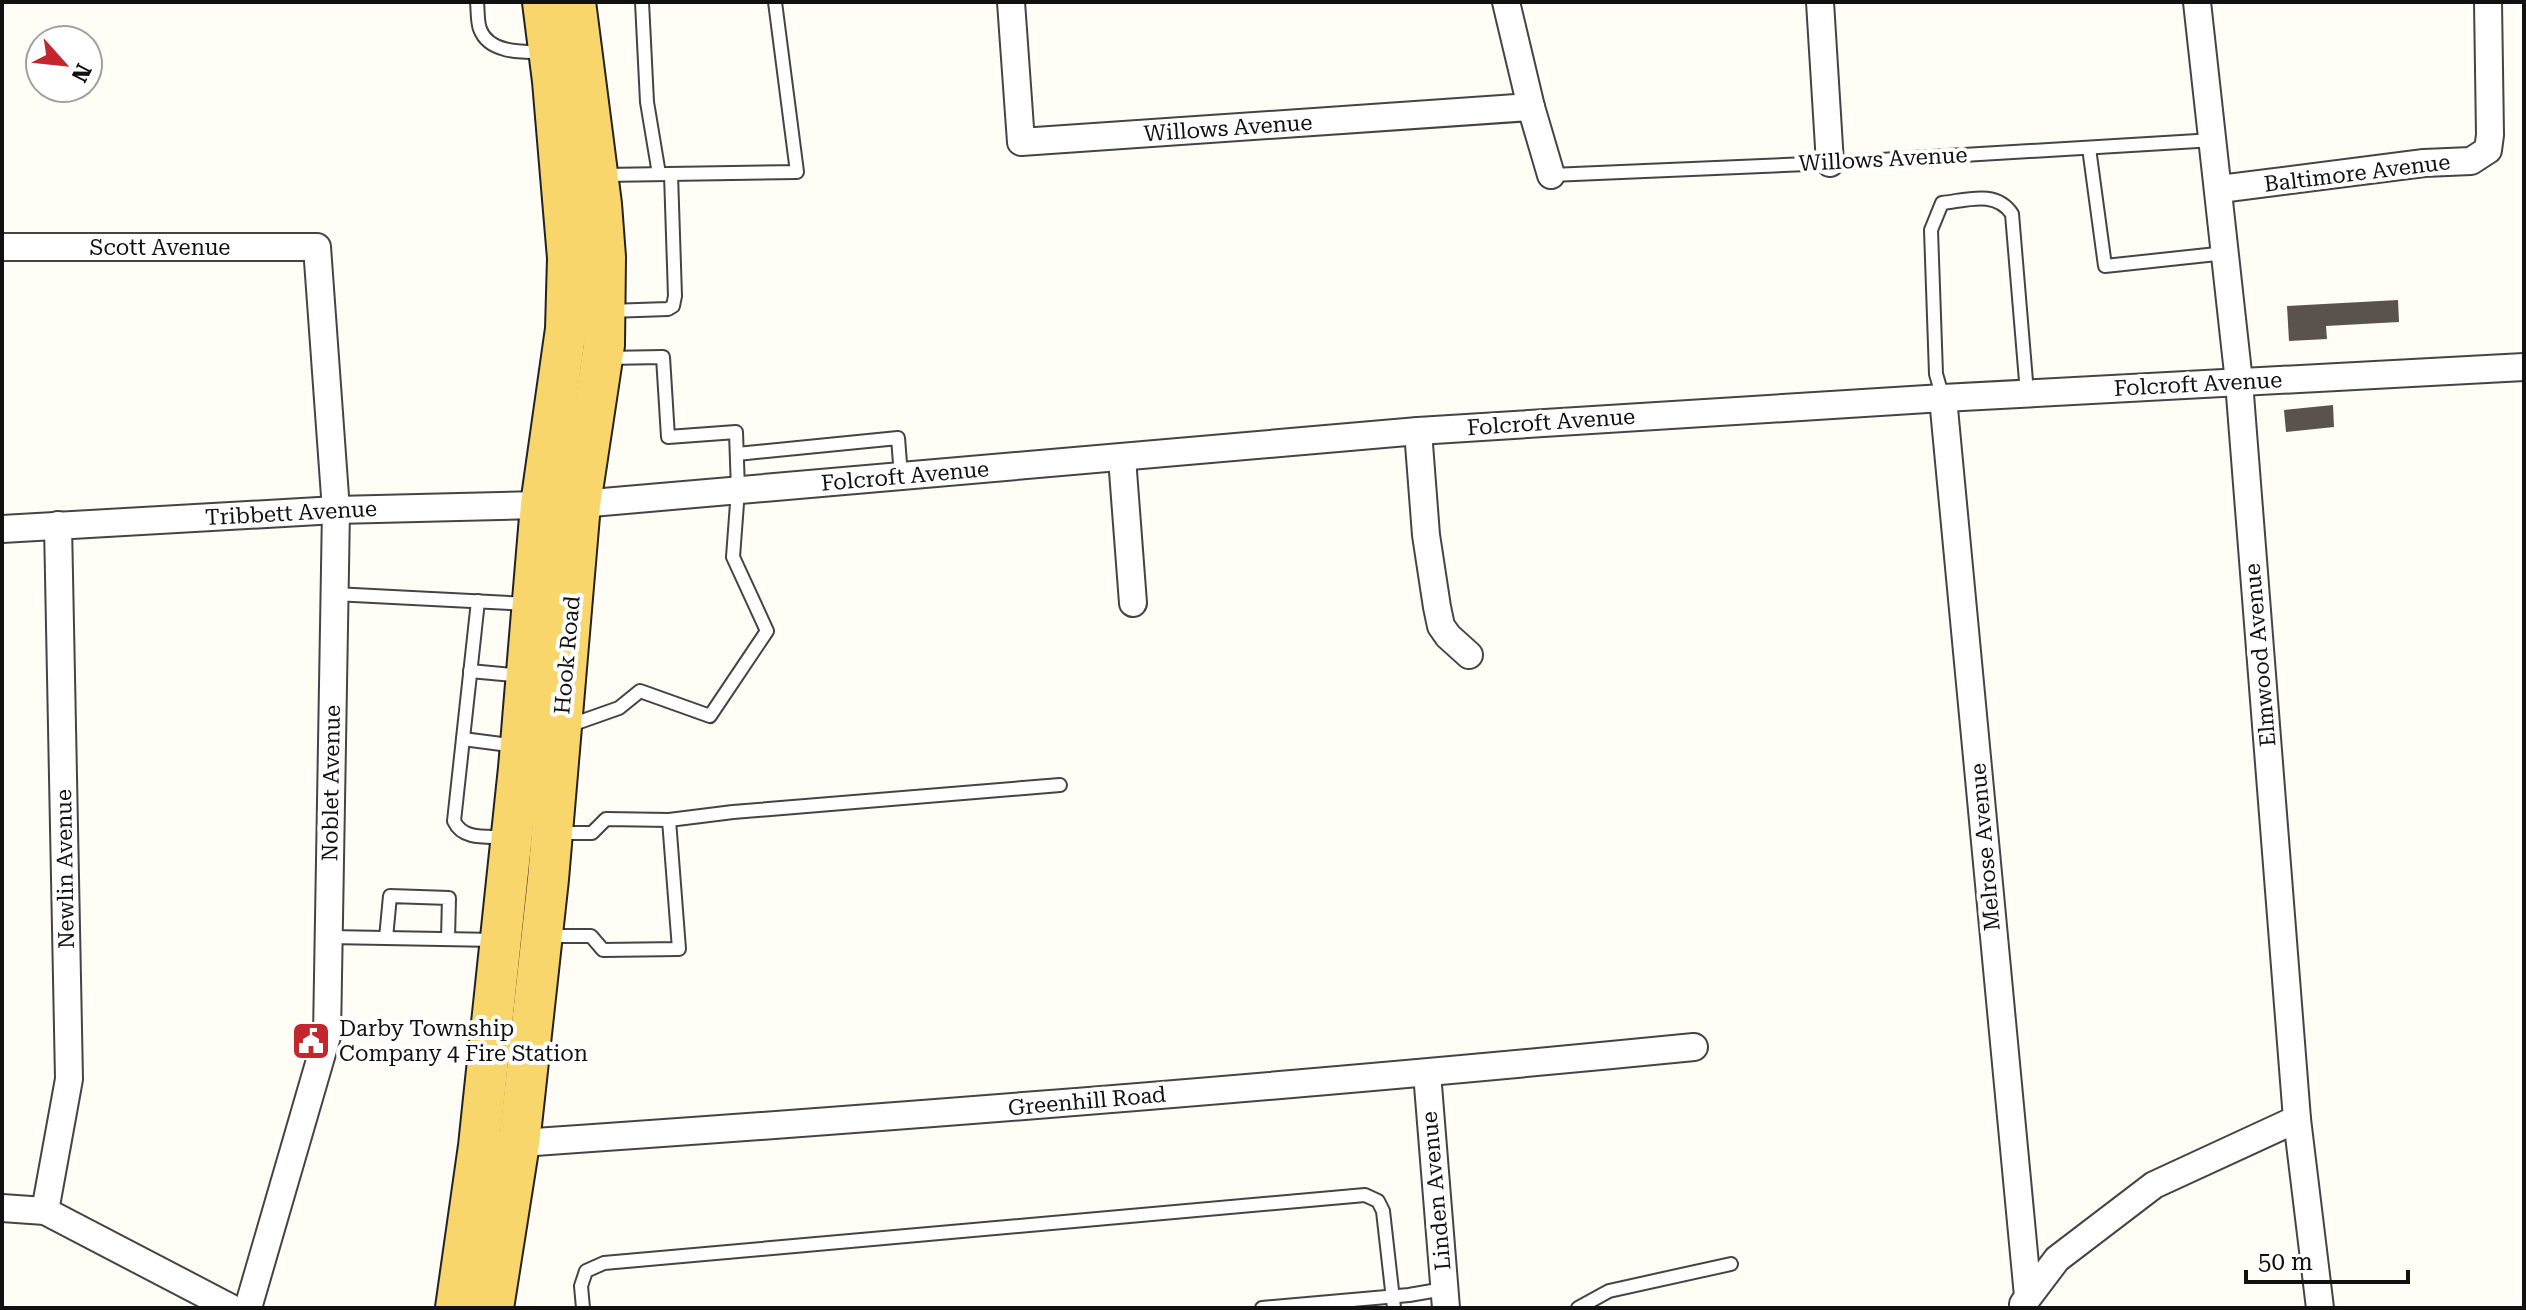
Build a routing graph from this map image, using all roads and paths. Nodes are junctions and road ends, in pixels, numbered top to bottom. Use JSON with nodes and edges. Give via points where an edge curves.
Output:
{"nodes":[{"id":1,"x":477,"y":2,"type":"edge"},
{"id":2,"x":543,"y":2,"type":"edge"},
{"id":3,"x":575,"y":2,"type":"edge"},
{"id":4,"x":642,"y":2,"type":"edge"},
{"id":5,"x":775,"y":2,"type":"edge"},
{"id":6,"x":1011,"y":2,"type":"edge"},
{"id":7,"x":1506,"y":2,"type":"edge"},
{"id":8,"x":1820,"y":2,"type":"edge"},
{"id":9,"x":2197,"y":2,"type":"edge"},
{"id":10,"x":2488,"y":2,"type":"edge"},
{"id":11,"x":549,"y":52,"type":"junction"},
{"id":12,"x":1531,"y":107,"type":"junction"},
{"id":13,"x":2214,"y":140,"type":"junction"},
{"id":14,"x":2089,"y":148,"type":"junction"},
{"id":15,"x":1830,"y":163,"type":"junction"},
{"id":16,"x":665,"y":174,"type":"junction"},
{"id":17,"x":597,"y":175,"type":"junction"},
{"id":18,"x":1551,"y":175,"type":"joint"},
{"id":19,"x":2220,"y":189,"type":"junction"},
{"id":20,"x":2,"y":247,"type":"edge"},
{"id":21,"x":317,"y":247,"type":"joint"},
{"id":22,"x":2226,"y":253,"type":"junction"},
{"id":23,"x":605,"y":311,"type":"junction"},
{"id":24,"x":602,"y":358,"type":"junction"},
{"id":25,"x":2524,"y":367,"type":"edge"},
{"id":26,"x":2239,"y":382,"type":"junction"},
{"id":27,"x":2027,"y":393,"type":"junction"},
{"id":28,"x":1943,"y":398,"type":"junction"},
{"id":29,"x":1418,"y":431,"type":"junction"},
{"id":30,"x":737,"y":454,"type":"junction"},
{"id":31,"x":1122,"y":458,"type":"junction"},
{"id":32,"x":901,"y":477,"type":"junction"},
{"id":33,"x":738,"y":490,"type":"junction"},
{"id":34,"x":580,"y":504,"type":"junction"},
{"id":35,"x":541,"y":505,"type":"junction"},
{"id":36,"x":336,"y":510,"type":"junction"},
{"id":37,"x":58,"y":525,"type":"junction"},
{"id":38,"x":2,"y":529,"type":"edge"},
{"id":39,"x":334,"y":594,"type":"junction"},
{"id":40,"x":478,"y":601,"type":"junction"},
{"id":41,"x":1133,"y":603,"type":"dead end"},
{"id":42,"x":533,"y":604,"type":"junction"},
{"id":43,"x":1469,"y":655,"type":"dead end"},
{"id":44,"x":470,"y":671,"type":"junction"},
{"id":45,"x":526,"y":676,"type":"junction"},
{"id":46,"x":561,"y":729,"type":"junction"},
{"id":47,"x":463,"y":739,"type":"junction"},
{"id":48,"x":520,"y":746,"type":"junction"},
{"id":49,"x":1060,"y":785,"type":"dead end"},
{"id":50,"x":669,"y":820,"type":"junction"},
{"id":51,"x":552,"y":833,"type":"junction"},
{"id":52,"x":511,"y":837,"type":"junction"},
{"id":53,"x":542,"y":936,"type":"junction"},
{"id":54,"x":329,"y":937,"type":"junction"},
{"id":55,"x":386,"y":938,"type":"junction"},
{"id":56,"x":448,"y":939,"type":"junction"},
{"id":57,"x":501,"y":940,"type":"junction"},
{"id":58,"x":1694,"y":1047,"type":"dead end"},
{"id":59,"x":1427,"y":1073,"type":"junction"},
{"id":60,"x":2297,"y":1119,"type":"junction"},
{"id":61,"x":519,"y":1143,"type":"junction"},
{"id":62,"x":479,"y":1146,"type":"junction"},
{"id":63,"x":2,"y":1208,"type":"edge"},
{"id":64,"x":45,"y":1211,"type":"junction"},
{"id":65,"x":1731,"y":1264,"type":"dead end"},
{"id":66,"x":1445,"y":1298,"type":"edge"},
{"id":67,"x":1394,"y":1302,"type":"edge"},
{"id":68,"x":2024,"y":1302,"type":"edge"},
{"id":69,"x":231,"y":1308,"type":"edge"},
{"id":70,"x":248,"y":1308,"type":"edge"},
{"id":71,"x":456,"y":1308,"type":"edge"},
{"id":72,"x":493,"y":1308,"type":"edge"},
{"id":73,"x":583,"y":1308,"type":"edge"},
{"id":74,"x":1262,"y":1308,"type":"edge"},
{"id":75,"x":1578,"y":1308,"type":"edge"},
{"id":76,"x":2320,"y":1308,"type":"edge"}],
"edges":[{"from":1,"to":11,"type":"lane","via":[[480,30],[493,44],[514,52]]},
{"from":2,"to":11,"type":"main road","name":"Hook Road"},
{"from":3,"to":17,"type":"main road","name":"Hook Road"},
{"from":4,"to":16,"type":"lane","via":[[647,102]]},
{"from":5,"to":16,"type":"lane","via":[[797,172]]},
{"from":6,"to":12,"type":"street","name":"Willows Avenue","via":[[1021,142]]},
{"from":7,"to":12,"type":"street"},
{"from":8,"to":15,"type":"street"},
{"from":9,"to":13,"type":"street","name":"Elmwood Avenue"},
{"from":10,"to":19,"type":"street","name":"Baltimore Avenue","via":[[2490,135],[2488,150],[2481,156]]},
{"from":11,"to":35,"type":"main road","name":"Hook Road","via":[[568,294]]},
{"from":12,"to":18,"type":"street"},
{"from":13,"to":14,"type":"lane","name":"Willows Avenue"},
{"from":13,"to":19,"type":"street","name":"Elmwood Avenue"},
{"from":14,"to":15,"type":"lane","name":"Willows Avenue"},
{"from":14,"to":22,"type":"lane","via":[[2105,266]]},
{"from":15,"to":18,"type":"lane","name":"Willows Avenue"},
{"from":16,"to":17,"type":"lane"},
{"from":16,"to":23,"type":"lane","via":[[673,306]]},
{"from":17,"to":23,"type":"main road","name":"Hook Road"},
{"from":19,"to":22,"type":"street","name":"Elmwood Avenue"},
{"from":20,"to":21,"type":"street","name":"Scott Avenue"},
{"from":21,"to":36,"type":"street","name":"Noblet Avenue"},
{"from":22,"to":26,"type":"street","name":"Elmwood Avenue"},
{"from":23,"to":24,"type":"main road","name":"Hook Road"},
{"from":24,"to":30,"type":"lane","via":[[663,357],[668,437],[736,432]]},
{"from":24,"to":34,"type":"main road","name":"Hook Road"},
{"from":25,"to":26,"type":"street","name":"Folcroft Avenue"},
{"from":26,"to":27,"type":"street","name":"Folcroft Avenue"},
{"from":26,"to":60,"type":"street","name":"Elmwood Avenue"},
{"from":27,"to":28,"type":"street","name":"Folcroft Avenue"},
{"from":27,"to":28,"type":"lane","via":[[2012,214],[2005,203],[1990,199],[1942,203],[1931,230],[1936,374]]},
{"from":28,"to":29,"type":"street","name":"Folcroft Avenue"},
{"from":28,"to":68,"type":"street","name":"Melrose Avenue"},
{"from":29,"to":31,"type":"street","name":"Folcroft Avenue"},
{"from":29,"to":43,"type":"street","via":[[1426,535],[1441,626]]},
{"from":30,"to":32,"type":"lane","via":[[898,438]]},
{"from":30,"to":33,"type":"lane"},
{"from":31,"to":32,"type":"street","name":"Folcroft Avenue"},
{"from":31,"to":41,"type":"street"},
{"from":32,"to":33,"type":"street","name":"Folcroft Avenue"},
{"from":33,"to":34,"type":"street","name":"Folcroft Avenue"},
{"from":33,"to":46,"type":"lane","via":[[733,557],[767,631],[710,716],[640,691],[619,708]]},
{"from":34,"to":35,"type":"street","name":"Tribbett Avenue"},
{"from":34,"to":46,"type":"main road","name":"Hook Road"},
{"from":35,"to":36,"type":"street","name":"Tribbett Avenue"},
{"from":35,"to":42,"type":"main road","name":"Hook Road"},
{"from":36,"to":37,"type":"street","name":"Tribbett Avenue"},
{"from":36,"to":39,"type":"street","name":"Noblet Avenue"},
{"from":37,"to":38,"type":"street","name":"Tribbett Avenue"},
{"from":37,"to":64,"type":"street","name":"Newlin Avenue","via":[[69,1079]]},
{"from":39,"to":40,"type":"lane"},
{"from":39,"to":54,"type":"street","name":"Noblet Avenue"},
{"from":40,"to":42,"type":"lane"},
{"from":40,"to":44,"type":"lane"},
{"from":42,"to":45,"type":"main road","name":"Hook Road"},
{"from":44,"to":45,"type":"lane"},
{"from":44,"to":47,"type":"lane"},
{"from":45,"to":48,"type":"main road","name":"Hook Road"},
{"from":46,"to":51,"type":"main road","name":"Hook Road"},
{"from":47,"to":48,"type":"lane"},
{"from":47,"to":52,"type":"lane","via":[[454,821],[466,835]]},
{"from":48,"to":52,"type":"main road","name":"Hook Road"},
{"from":49,"to":50,"type":"lane"},
{"from":50,"to":51,"type":"lane","via":[[606,819],[592,833]]},
{"from":50,"to":53,"type":"lane","via":[[679,949],[603,950],[591,936]]},
{"from":51,"to":53,"type":"main road","name":"Hook Road"},
{"from":52,"to":57,"type":"main road","name":"Hook Road"},
{"from":53,"to":61,"type":"main road","name":"Hook Road"},
{"from":54,"to":55,"type":"lane"},
{"from":54,"to":70,"type":"street","name":"Noblet Avenue","via":[[327,1036]]},
{"from":55,"to":56,"type":"lane"},
{"from":55,"to":56,"type":"lane","via":[[390,896],[449,898]]},
{"from":56,"to":57,"type":"lane"},
{"from":57,"to":62,"type":"main road","name":"Hook Road"},
{"from":58,"to":59,"type":"street","name":"Greenhill Road"},
{"from":59,"to":61,"type":"street","name":"Greenhill Road"},
{"from":59,"to":66,"type":"street","name":"Linden Avenue"},
{"from":60,"to":68,"type":"street","via":[[2154,1185],[2057,1259]]},
{"from":60,"to":76,"type":"street","name":"Elmwood Avenue"},
{"from":61,"to":62,"type":"street","name":"Greenhill Road"},
{"from":61,"to":72,"type":"main road","name":"Hook Road"},
{"from":62,"to":71,"type":"main road","name":"Hook Road"},
{"from":63,"to":64,"type":"street"},
{"from":64,"to":69,"type":"street"},
{"from":65,"to":75,"type":"lane","via":[[1609,1291]]},
{"from":66,"to":67,"type":"lane"},
{"from":67,"to":73,"type":"lane","via":[[1383,1211],[1378,1201],[1365,1195],[604,1263],[586,1271]]},
{"from":67,"to":74,"type":"lane"}]}
